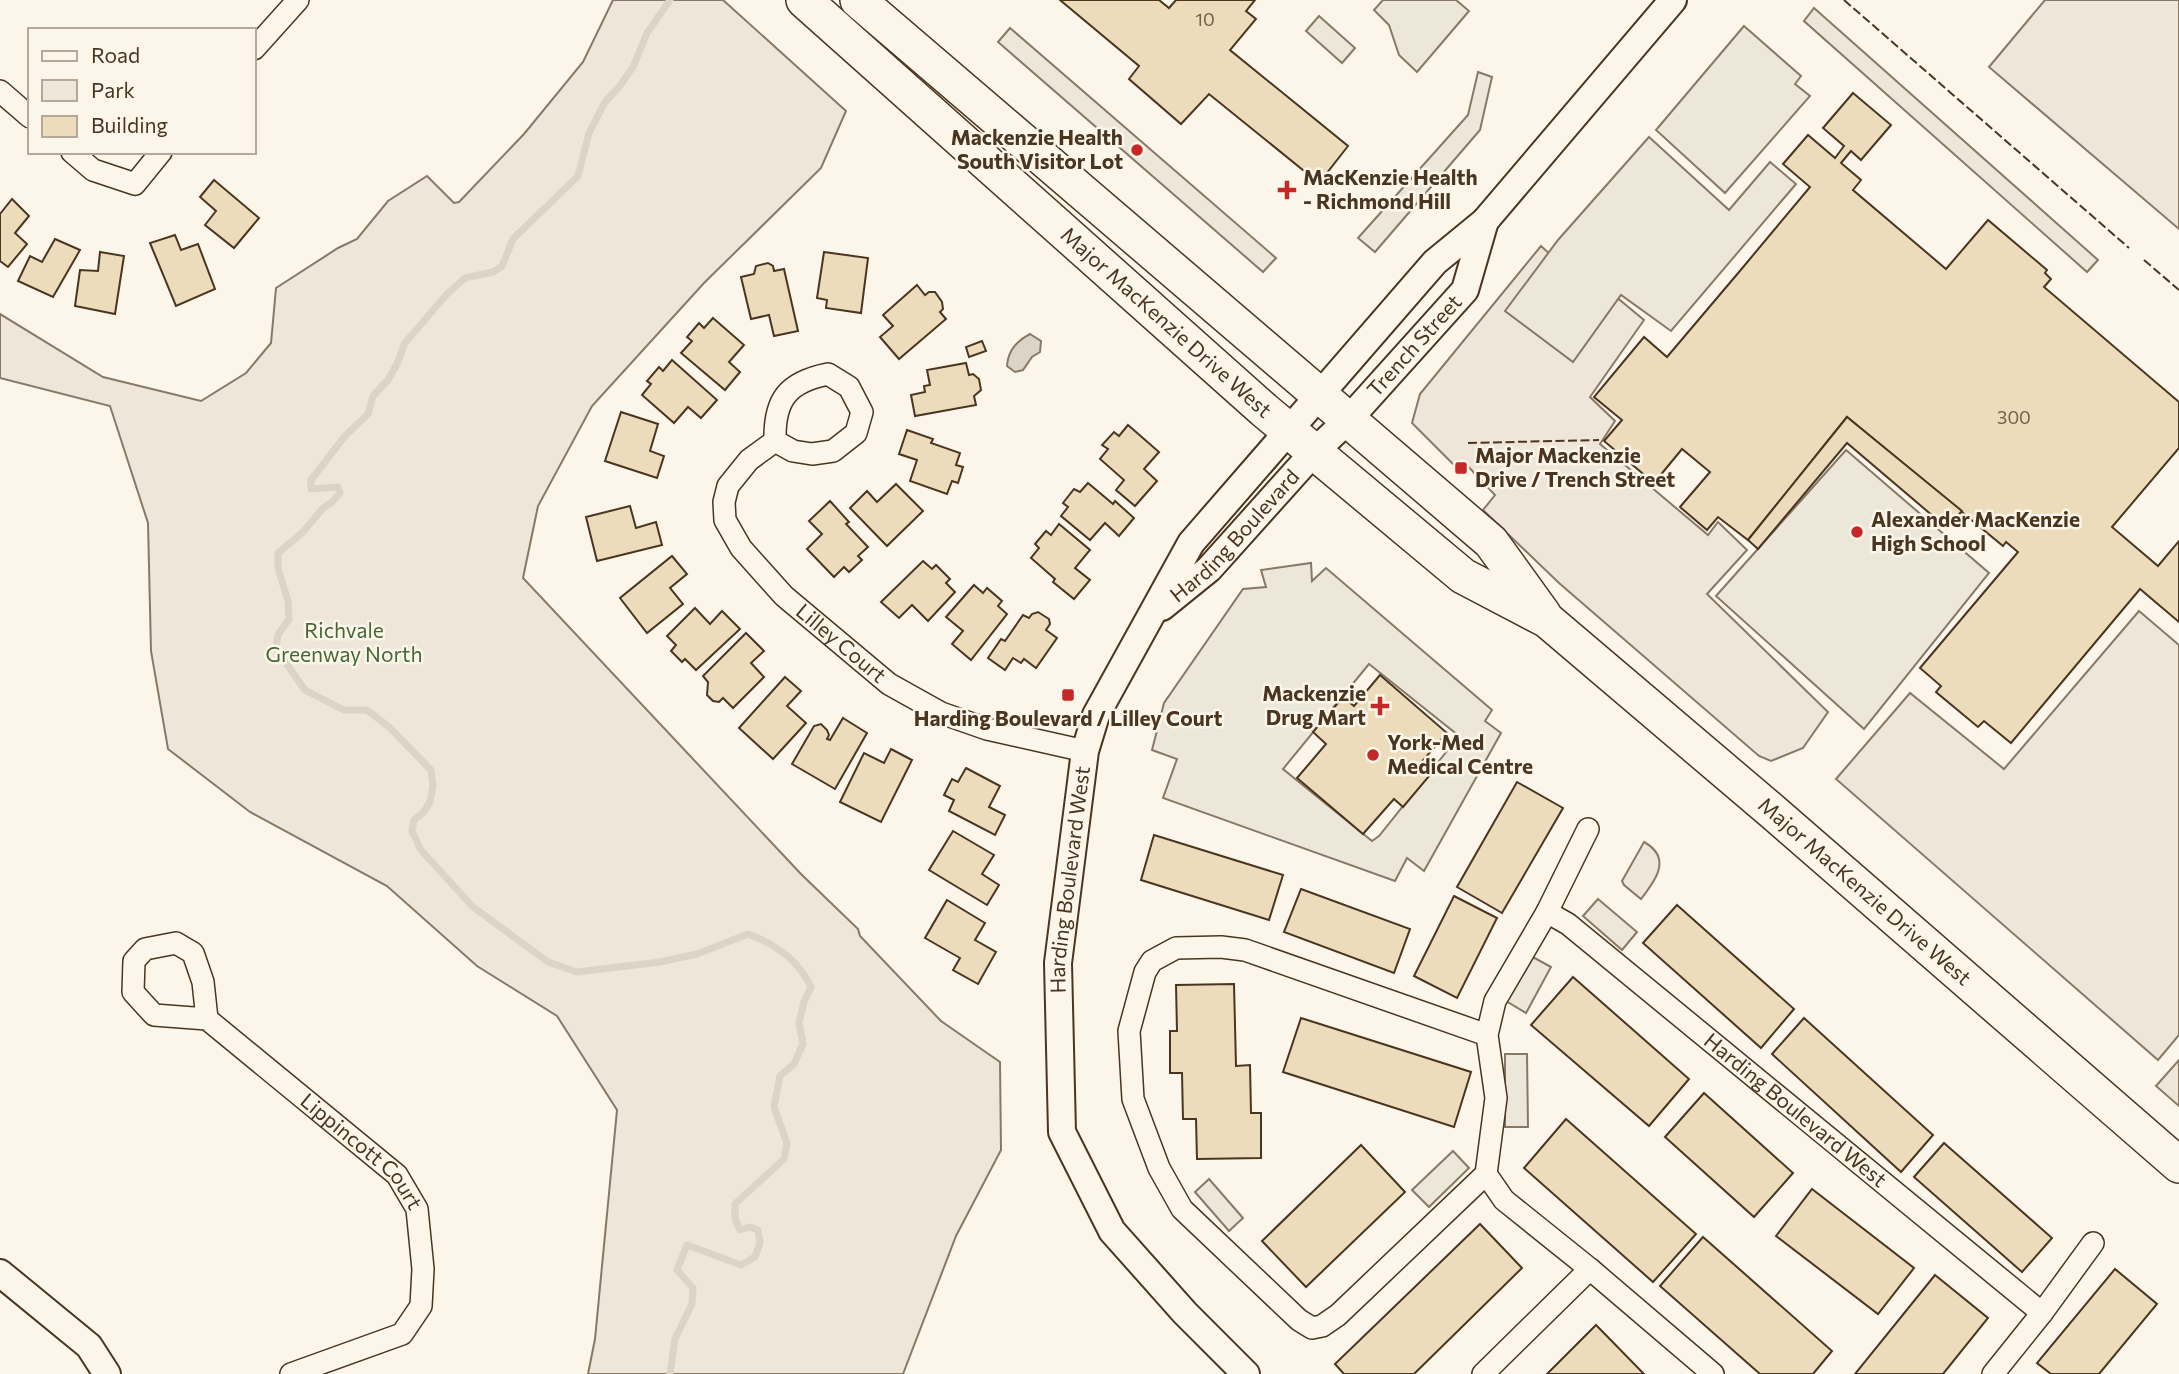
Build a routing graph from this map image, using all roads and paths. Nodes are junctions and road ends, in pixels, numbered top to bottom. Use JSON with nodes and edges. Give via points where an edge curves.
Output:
{"nodes":[{"id":1,"x":298,"y":0,"type":"edge"},
{"id":2,"x":804,"y":0,"type":"edge"},
{"id":3,"x":858,"y":0,"type":"edge"},
{"id":4,"x":1673,"y":0,"type":"edge"},
{"id":5,"x":256,"y":47,"type":"edge"},
{"id":6,"x":0,"y":91,"type":"edge"},
{"id":7,"x":28,"y":115,"type":"edge"},
{"id":8,"x":74,"y":154,"type":"edge"},
{"id":9,"x":159,"y":154,"type":"edge"},
{"id":10,"x":1485,"y":221,"type":"junction"},
{"id":11,"x":1319,"y":396,"type":"junction"},
{"id":12,"x":1348,"y":420,"type":"junction"},
{"id":13,"x":1288,"y":430,"type":"junction"},
{"id":14,"x":775,"y":441,"type":"dead end"},
{"id":15,"x":1314,"y":453,"type":"junction"},
{"id":16,"x":1150,"y":617,"type":"junction"},
{"id":17,"x":1547,"y":620,"type":"junction"},
{"id":18,"x":1085,"y":751,"type":"junction"},
{"id":19,"x":1588,"y":830,"type":"dead end"},
{"id":20,"x":1548,"y":912,"type":"junction"},
{"id":21,"x":207,"y":1019,"type":"dead end"},
{"id":22,"x":1487,"y":1035,"type":"junction"},
{"id":23,"x":2179,"y":1165,"type":"edge"},
{"id":24,"x":1486,"y":1174,"type":"junction"},
{"id":25,"x":2093,"y":1242,"type":"dead end"},
{"id":26,"x":1590,"y":1269,"type":"junction"},
{"id":27,"x":0,"y":1273,"type":"edge"},
{"id":28,"x":2042,"y":1313,"type":"junction"},
{"id":29,"x":1700,"y":1370,"type":"edge"},
{"id":30,"x":107,"y":1374,"type":"edge"},
{"id":31,"x":291,"y":1374,"type":"edge"},
{"id":32,"x":1246,"y":1374,"type":"edge"},
{"id":33,"x":1483,"y":1374,"type":"edge"},
{"id":34,"x":1993,"y":1374,"type":"edge"}],
"edges":[{"from":1,"to":5,"type":"street"},
{"from":2,"to":13,"type":"main road","name":"Major MacKenzie Drive West"},
{"from":3,"to":11,"type":"main road","name":"Major MacKenzie Drive West"},
{"from":4,"to":10,"type":"street","name":"Trench Street"},
{"from":6,"to":7,"type":"street"},
{"from":8,"to":9,"type":"street","via":[[93,170],[135,184]]},
{"from":10,"to":11,"type":"street","name":"Trench Street","via":[[1435,262]]},
{"from":10,"to":12,"type":"street","name":"Trench Street","via":[[1465,290]]},
{"from":11,"to":12,"type":"main road","name":"Major MacKenzie Drive West"},
{"from":11,"to":13,"type":"street","name":"Harding Boulevard West"},
{"from":12,"to":15,"type":"street","name":"Trench Street"},
{"from":12,"to":17,"type":"main road","name":"Major MacKenzie Drive West","via":[[1491,542]]},
{"from":13,"to":15,"type":"main road","name":"Major MacKenzie Drive West"},
{"from":13,"to":16,"type":"street","name":"Harding Boulevard West","via":[[1191,543]]},
{"from":14,"to":18,"type":"street","name":"Lilley Court","via":[[749,460],[728,486],[725,520],[741,548],[784,596],[889,684],[941,713],[987,729]]},
{"from":15,"to":16,"type":"street","name":"Harding Boulevard","via":[[1209,569]]},
{"from":15,"to":17,"type":"main road","name":"Major MacKenzie Drive West","via":[[1463,576]]},
{"from":16,"to":18,"type":"street","name":"Harding Boulevard West","via":[[1096,715]]},
{"from":17,"to":23,"type":"main road","name":"Major MacKenzie Drive West"},
{"from":18,"to":32,"type":"street","name":"Harding Boulevard West","via":[[1058,963],[1062,1132],[1112,1231]]},
{"from":19,"to":20,"type":"street"},
{"from":20,"to":22,"type":"street","via":[[1495,1001]]},
{"from":20,"to":28,"type":"street","name":"Harding Boulevard West","via":[[1579,932]]},
{"from":21,"to":31,"type":"street","name":"Lippincott Court","via":[[397,1175],[417,1209],[423,1269],[421,1306],[402,1334]]},
{"from":22,"to":24,"type":"street","via":[[1496,1098]]},
{"from":22,"to":24,"type":"street","via":[[1245,950],[1221,947],[1176,948],[1152,961],[1129,1031],[1133,1099],[1159,1168],[1182,1209],[1312,1328],[1338,1315]]},
{"from":24,"to":26,"type":"street","via":[[1504,1200]]},
{"from":25,"to":28,"type":"street"},
{"from":26,"to":29,"type":"street"},
{"from":26,"to":33,"type":"street"},
{"from":27,"to":30,"type":"street","via":[[89,1346]]},
{"from":28,"to":34,"type":"street"}]}
